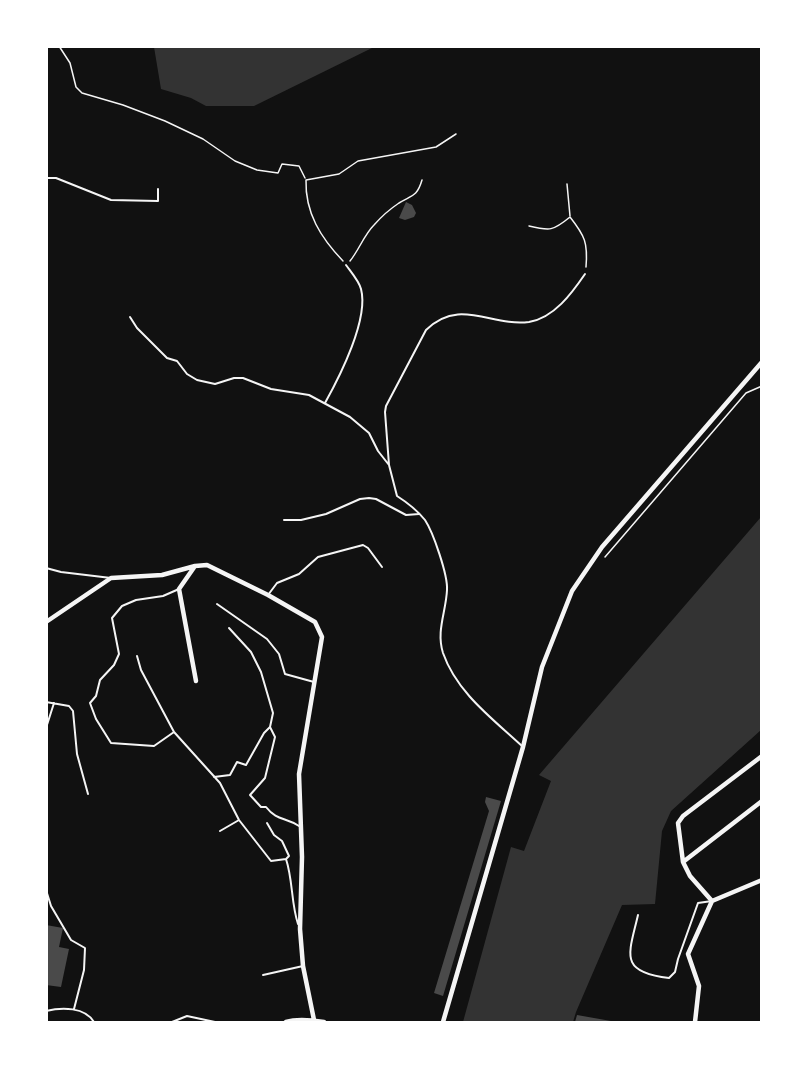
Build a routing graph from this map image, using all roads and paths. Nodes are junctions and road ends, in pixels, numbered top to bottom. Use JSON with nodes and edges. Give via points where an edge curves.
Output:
{"nodes":[{"id":1,"x":58,"y":46,"type":"edge"},
{"id":2,"x":456,"y":134,"type":"dead end"},
{"id":3,"x":46,"y":177,"type":"edge"},
{"id":4,"x":306,"y":180,"type":"junction"},
{"id":5,"x":422,"y":180,"type":"dead end"},
{"id":6,"x":567,"y":184,"type":"dead end"},
{"id":7,"x":158,"y":189,"type":"dead end"},
{"id":8,"x":570,"y":217,"type":"junction"},
{"id":9,"x":529,"y":226,"type":"dead end"},
{"id":10,"x":346,"y":265,"type":"junction"},
{"id":11,"x":585,"y":274,"type":"joint"},
{"id":12,"x":130,"y":317,"type":"dead end"},
{"id":13,"x":762,"y":362,"type":"edge"},
{"id":14,"x":762,"y":386,"type":"edge"},
{"id":15,"x":325,"y":404,"type":"junction"},
{"id":16,"x":389,"y":465,"type":"junction"},
{"id":17,"x":419,"y":514,"type":"junction"},
{"id":18,"x":284,"y":520,"type":"dead end"},
{"id":19,"x":602,"y":560,"type":"dead end"},
{"id":20,"x":195,"y":566,"type":"junction"},
{"id":21,"x":381,"y":567,"type":"dead end"},
{"id":22,"x":46,"y":568,"type":"edge"},
{"id":23,"x":111,"y":578,"type":"junction"},
{"id":24,"x":179,"y":589,"type":"junction"},
{"id":25,"x":268,"y":595,"type":"junction"},
{"id":26,"x":217,"y":604,"type":"dead end"},
{"id":27,"x":46,"y":622,"type":"edge"},
{"id":28,"x":229,"y":628,"type":"dead end"},
{"id":29,"x":137,"y":656,"type":"dead end"},
{"id":30,"x":196,"y":681,"type":"dead end"},
{"id":31,"x":314,"y":682,"type":"junction"},
{"id":32,"x":46,"y":702,"type":"edge"},
{"id":33,"x":54,"y":703,"type":"junction"},
{"id":34,"x":270,"y":727,"type":"junction"},
{"id":35,"x":46,"y":728,"type":"edge"},
{"id":36,"x":174,"y":732,"type":"junction"},
{"id":37,"x":523,"y":747,"type":"junction"},
{"id":38,"x":762,"y":756,"type":"edge"},
{"id":39,"x":214,"y":777,"type":"junction"},
{"id":40,"x":88,"y":794,"type":"dead end"},
{"id":41,"x":762,"y":801,"type":"edge"},
{"id":42,"x":239,"y":820,"type":"junction"},
{"id":43,"x":267,"y":823,"type":"dead end"},
{"id":44,"x":302,"y":828,"type":"junction"},
{"id":45,"x":220,"y":831,"type":"dead end"},
{"id":46,"x":286,"y":859,"type":"junction"},
{"id":47,"x":683,"y":862,"type":"junction"},
{"id":48,"x":762,"y":880,"type":"edge"},
{"id":49,"x":46,"y":890,"type":"edge"},
{"id":50,"x":712,"y":902,"type":"junction"},
{"id":51,"x":638,"y":915,"type":"dead end"},
{"id":52,"x":300,"y":929,"type":"junction"},
{"id":53,"x":303,"y":966,"type":"junction"},
{"id":54,"x":263,"y":975,"type":"dead end"},
{"id":55,"x":74,"y":1009,"type":"junction"},
{"id":56,"x":46,"y":1011,"type":"edge"},
{"id":57,"x":314,"y":1020,"type":"junction"},
{"id":58,"x":290,"y":1022,"type":"edge"},
{"id":59,"x":94,"y":1023,"type":"edge"},
{"id":60,"x":172,"y":1023,"type":"edge"},
{"id":61,"x":215,"y":1023,"type":"edge"},
{"id":62,"x":324,"y":1023,"type":"edge"},
{"id":63,"x":443,"y":1023,"type":"edge"},
{"id":64,"x":695,"y":1023,"type":"edge"}],
"edges":[{"from":1,"to":4,"type":"path","via":[[82,93],[165,122],[257,170],[278,173],[282,164],[299,166]]},
{"from":2,"to":4,"type":"path","via":[[436,147],[358,161],[339,174]]},
{"from":3,"to":7,"type":"lane","via":[[111,200],[158,201]]},
{"from":4,"to":10,"type":"path","via":[[308,210],[323,238]]},
{"from":5,"to":10,"type":"path","via":[[411,198],[372,226]]},
{"from":6,"to":8,"type":"path"},
{"from":8,"to":9,"type":"path","via":[[558,228]]},
{"from":8,"to":11,"type":"path","via":[[582,233],[587,252]]},
{"from":10,"to":15,"type":"lane","via":[[361,288],[362,313],[354,342]]},
{"from":11,"to":16,"type":"lane","via":[[569,298],[530,322],[475,315],[436,320],[426,330],[386,406]]},
{"from":12,"to":15,"type":"lane","via":[[167,358],[177,361],[197,380],[215,384],[243,378],[271,389],[309,395]]},
{"from":13,"to":37,"type":"street","via":[[602,547],[572,591],[542,667]]},
{"from":14,"to":19,"type":"path","via":[[746,393]]},
{"from":15,"to":16,"type":"lane","via":[[369,433]]},
{"from":16,"to":17,"type":"lane","via":[[397,496]]},
{"from":17,"to":18,"type":"lane","via":[[406,515],[369,498],[326,514]]},
{"from":17,"to":37,"type":"lane","via":[[426,522],[447,577],[439,637],[444,655],[472,701]]},
{"from":20,"to":23,"type":"street","via":[[162,575]]},
{"from":20,"to":24,"type":"street"},
{"from":20,"to":25,"type":"street","via":[[207,565]]},
{"from":21,"to":25,"type":"lane","via":[[363,545],[327,553],[299,574],[277,583]]},
{"from":22,"to":23,"type":"lane"},
{"from":23,"to":27,"type":"street"},
{"from":24,"to":30,"type":"street"},
{"from":24,"to":36,"type":"lane","via":[[122,606],[112,618],[118,654],[90,703],[111,743],[154,746]]},
{"from":25,"to":31,"type":"street","via":[[315,622],[322,637]]},
{"from":26,"to":31,"type":"lane","via":[[267,639],[279,654],[285,674]]},
{"from":28,"to":34,"type":"lane","via":[[251,652],[261,672],[273,713]]},
{"from":29,"to":36,"type":"lane"},
{"from":31,"to":44,"type":"street","via":[[299,774]]},
{"from":32,"to":33,"type":"lane"},
{"from":33,"to":35,"type":"lane"},
{"from":33,"to":40,"type":"lane","via":[[69,706],[73,711],[77,754]]},
{"from":34,"to":39,"type":"lane","via":[[246,765],[237,762],[230,775]]},
{"from":34,"to":44,"type":"lane","via":[[275,737],[265,778],[250,795],[274,817]]},
{"from":36,"to":39,"type":"lane"},
{"from":37,"to":63,"type":"street"},
{"from":38,"to":47,"type":"street","via":[[683,816],[678,823]]},
{"from":39,"to":42,"type":"lane"},
{"from":41,"to":47,"type":"street"},
{"from":42,"to":45,"type":"lane"},
{"from":42,"to":46,"type":"lane","via":[[271,861]]},
{"from":43,"to":46,"type":"lane","via":[[282,841],[289,856]]},
{"from":44,"to":52,"type":"street"},
{"from":46,"to":52,"type":"lane"},
{"from":47,"to":50,"type":"street"},
{"from":48,"to":50,"type":"street"},
{"from":49,"to":55,"type":"lane","via":[[71,940],[85,948]]},
{"from":50,"to":51,"type":"lane","via":[[698,903],[675,972],[669,978],[652,976],[634,967],[629,953]]},
{"from":50,"to":64,"type":"street","via":[[688,954],[699,986]]},
{"from":52,"to":53,"type":"street"},
{"from":53,"to":54,"type":"lane"},
{"from":53,"to":57,"type":"street"},
{"from":55,"to":56,"type":"lane"},
{"from":55,"to":59,"type":"lane"},
{"from":57,"to":58,"type":"street"},
{"from":57,"to":62,"type":"street"},
{"from":60,"to":61,"type":"lane","via":[[187,1016]]}]}
